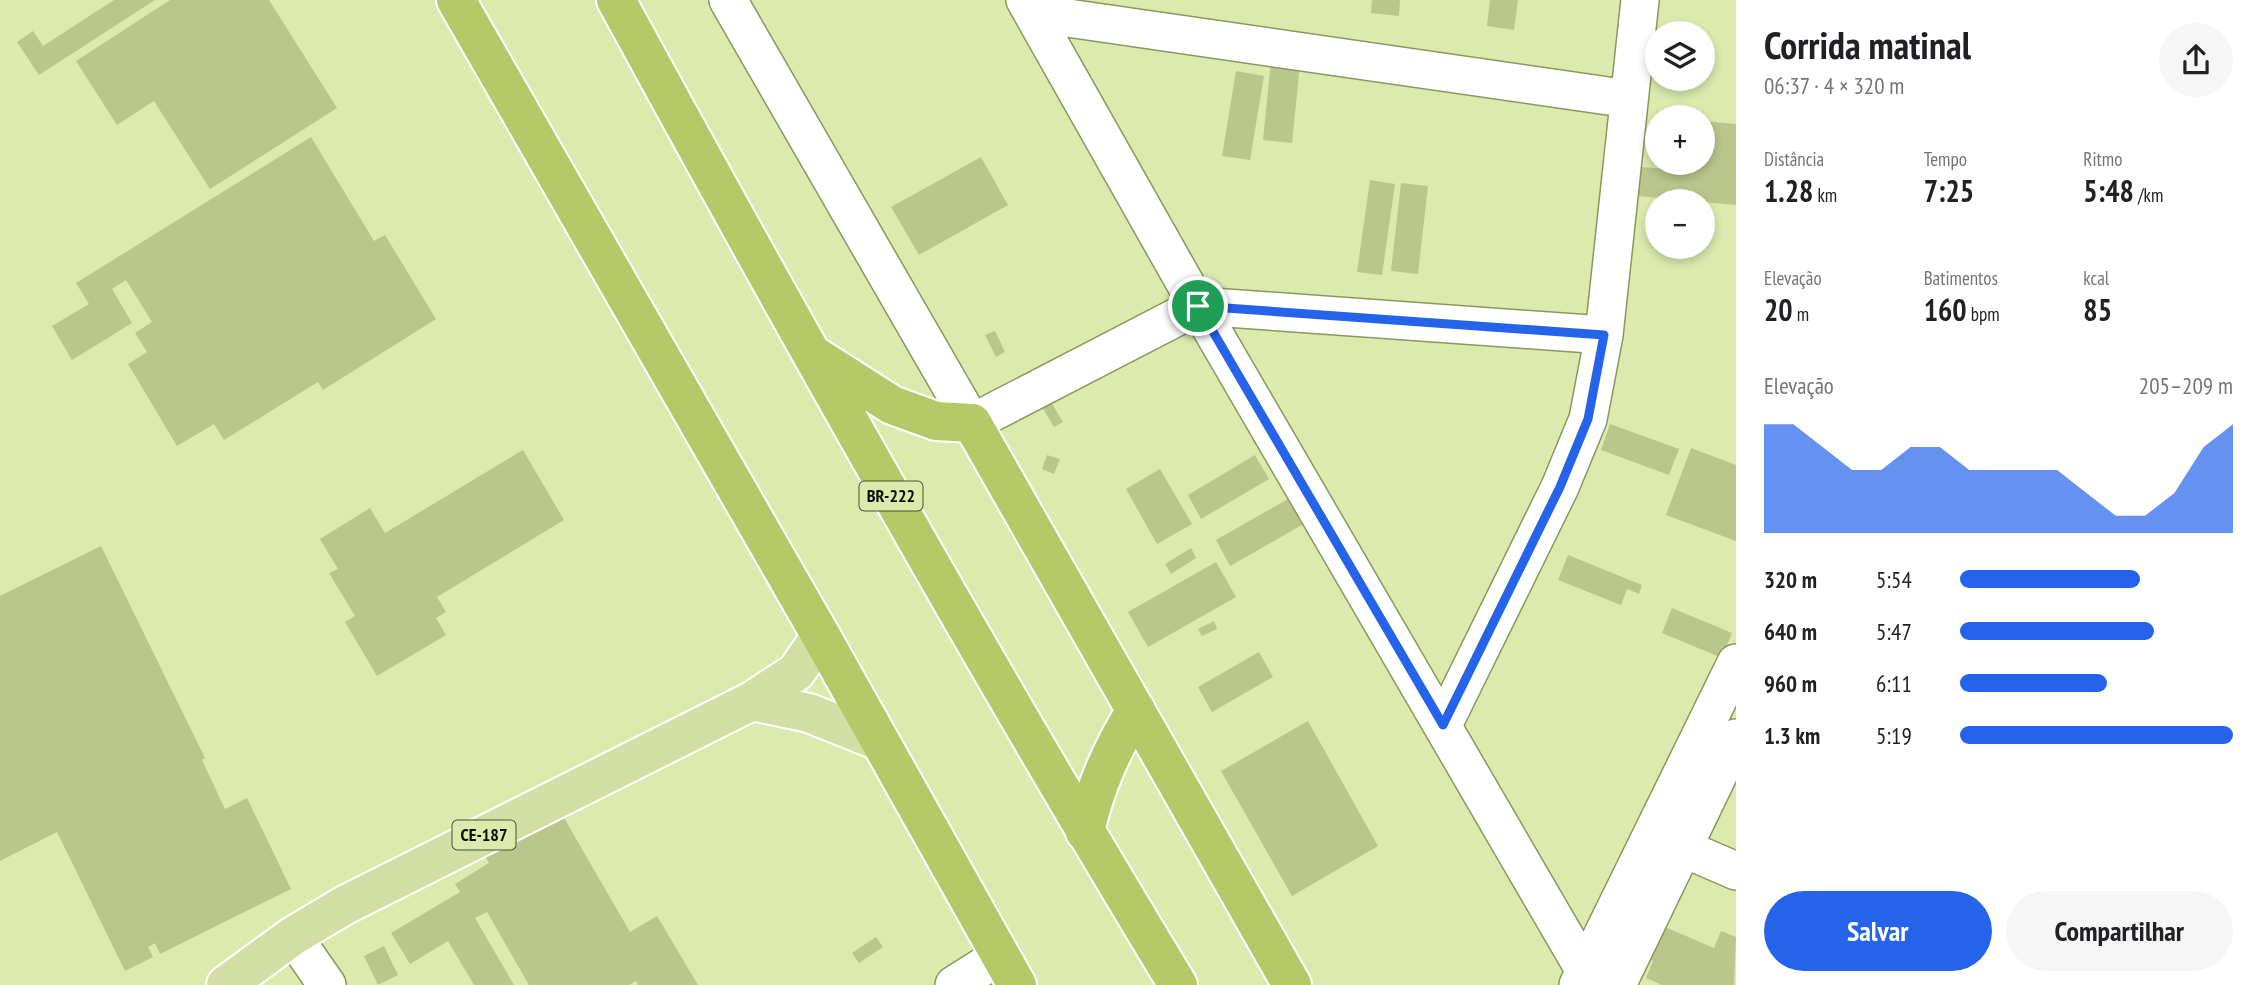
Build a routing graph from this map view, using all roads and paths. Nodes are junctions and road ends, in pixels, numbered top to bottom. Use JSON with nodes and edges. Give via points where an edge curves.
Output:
{"nodes":[{"id":1,"x":456,"y":0,"type":"edge"},
{"id":2,"x":616,"y":0,"type":"edge"},
{"id":3,"x":728,"y":0,"type":"edge"},
{"id":4,"x":1640,"y":0,"type":"edge"},
{"id":5,"x":1029,"y":6,"type":"edge"},
{"id":6,"x":1629,"y":99,"type":"junction"},
{"id":7,"x":1198,"y":306,"type":"junction"},
{"id":8,"x":1604,"y":335,"type":"junction"},
{"id":9,"x":807,"y":351,"type":"junction"},
{"id":10,"x":972,"y":423,"type":"junction"},
{"id":11,"x":821,"y":636,"type":"junction"},
{"id":12,"x":1736,"y":663,"type":"edge"},
{"id":13,"x":752,"y":701,"type":"junction"},
{"id":14,"x":1136,"y":709,"type":"junction"},
{"id":15,"x":1443,"y":725,"type":"junction"},
{"id":16,"x":1736,"y":738,"type":"edge"},
{"id":17,"x":880,"y":741,"type":"junction"},
{"id":18,"x":1085,"y":832,"type":"junction"},
{"id":19,"x":1685,"y":849,"type":"junction"},
{"id":20,"x":1736,"y":871,"type":"edge"},
{"id":21,"x":293,"y":936,"type":"junction"},
{"id":22,"x":1008,"y":971,"type":"edge"},
{"id":23,"x":1582,"y":978,"type":"edge"},
{"id":24,"x":226,"y":985,"type":"edge"},
{"id":25,"x":327,"y":985,"type":"edge"},
{"id":26,"x":954,"y":985,"type":"edge"},
{"id":27,"x":1178,"y":985,"type":"edge"},
{"id":28,"x":1292,"y":985,"type":"edge"},
{"id":29,"x":1617,"y":985,"type":"edge"}],
"edges":[{"from":1,"to":11,"type":"highway"},
{"from":2,"to":9,"type":"highway","number":"BR-222"},
{"from":3,"to":10,"type":"street"},
{"from":4,"to":6,"type":"street"},
{"from":5,"to":6,"type":"street"},
{"from":5,"to":7,"type":"street"},
{"from":6,"to":8,"type":"street"},
{"from":7,"to":8,"type":"street"},
{"from":7,"to":10,"type":"street"},
{"from":7,"to":15,"type":"street"},
{"from":8,"to":15,"type":"street","via":[[1583,431],[1560,487]]},
{"from":9,"to":10,"type":"highway","via":[[892,404],[936,421]]},
{"from":9,"to":18,"type":"highway","number":"BR-222"},
{"from":10,"to":14,"type":"highway"},
{"from":11,"to":13,"type":"main road","number":"CE-187","via":[[796,672]]},
{"from":11,"to":17,"type":"highway"},
{"from":12,"to":23,"type":"street"},
{"from":13,"to":17,"type":"main road","via":[[809,713]]},
{"from":13,"to":21,"type":"main road","number":"CE-187","via":[[345,905]]},
{"from":14,"to":18,"type":"highway","via":[[1098,780]]},
{"from":14,"to":28,"type":"highway"},
{"from":15,"to":23,"type":"street"},
{"from":16,"to":19,"type":"street"},
{"from":17,"to":22,"type":"highway"},
{"from":18,"to":27,"type":"highway","number":"BR-222"},
{"from":19,"to":20,"type":"street"},
{"from":19,"to":29,"type":"street"},
{"from":21,"to":24,"type":"main road","number":"CE-187"},
{"from":21,"to":25,"type":"street"},
{"from":22,"to":26,"type":"street"}]}
